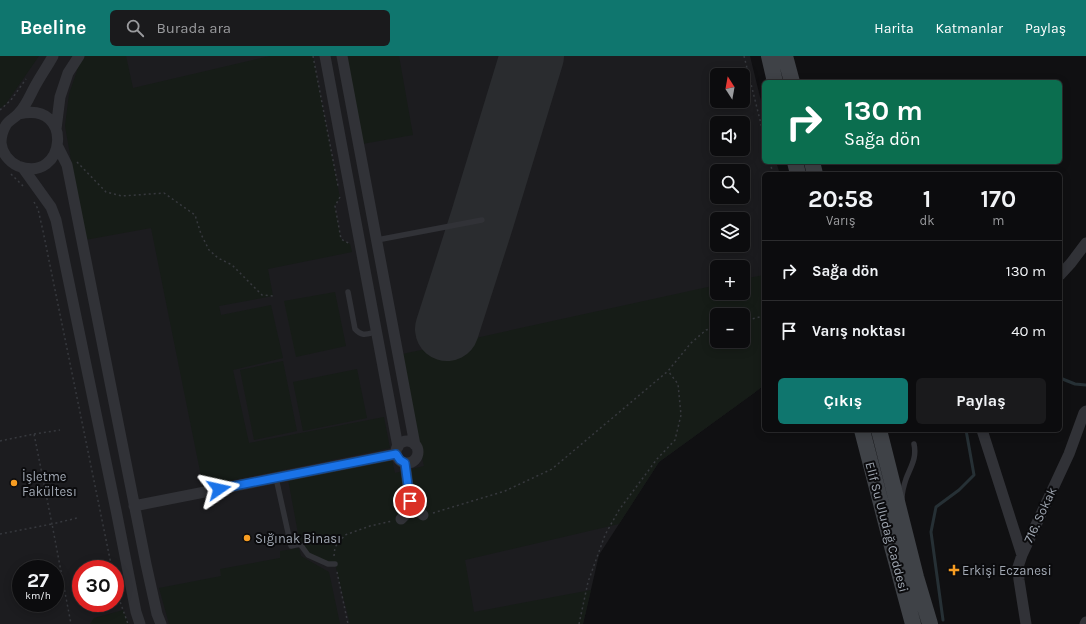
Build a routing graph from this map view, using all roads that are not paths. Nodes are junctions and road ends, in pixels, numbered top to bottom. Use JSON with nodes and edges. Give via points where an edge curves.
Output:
{"nodes":[{"id":1,"x":53,"y":56,"type":"edge"},
{"id":2,"x":79,"y":56,"type":"edge"},
{"id":3,"x":325,"y":56,"type":"edge"},
{"id":4,"x":342,"y":56,"type":"edge"},
{"id":5,"x":769,"y":56,"type":"edge"},
{"id":6,"x":785,"y":56,"type":"edge"},
{"id":7,"x":775,"y":80,"type":"edge"},
{"id":8,"x":791,"y":80,"type":"edge"},
{"id":9,"x":19,"y":114,"type":"junction"},
{"id":10,"x":3,"y":127,"type":"edge"},
{"id":11,"x":56,"y":129,"type":"junction"},
{"id":12,"x":58,"y":147,"type":"junction"},
{"id":13,"x":4,"y":158,"type":"edge"},
{"id":14,"x":23,"y":168,"type":"junction"},
{"id":15,"x":482,"y":220,"type":"dead end"},
{"id":16,"x":376,"y":240,"type":"junction"},
{"id":17,"x":360,"y":243,"type":"junction"},
{"id":18,"x":1086,"y":243,"type":"edge"},
{"id":19,"x":1062,"y":273,"type":"edge"},
{"id":20,"x":348,"y":292,"type":"dead end"},
{"id":21,"x":393,"y":328,"type":"junction"},
{"id":22,"x":376,"y":332,"type":"junction"},
{"id":23,"x":1086,"y":411,"type":"edge"},
{"id":24,"x":117,"y":418,"type":"junction"},
{"id":25,"x":98,"y":422,"type":"junction"},
{"id":26,"x":863,"y":432,"type":"edge"},
{"id":27,"x":880,"y":432,"type":"edge"},
{"id":28,"x":983,"y":432,"type":"edge"},
{"id":29,"x":914,"y":444,"type":"dead end"},
{"id":30,"x":415,"y":446,"type":"junction"},
{"id":31,"x":397,"y":450,"type":"junction"},
{"id":32,"x":405,"y":463,"type":"junction"},
{"id":33,"x":276,"y":478,"type":"junction"},
{"id":34,"x":410,"y":501,"type":"junction"},
{"id":35,"x":134,"y":506,"type":"junction"},
{"id":36,"x":900,"y":514,"type":"junction"},
{"id":37,"x":423,"y":515,"type":"road end"},
{"id":38,"x":401,"y":519,"type":"road end"},
{"id":39,"x":1022,"y":555,"type":"junction"},
{"id":40,"x":335,"y":564,"type":"road end"},
{"id":41,"x":140,"y":624,"type":"edge"},
{"id":42,"x":161,"y":624,"type":"edge"},
{"id":43,"x":913,"y":624,"type":"edge"},
{"id":44,"x":930,"y":624,"type":"edge"},
{"id":45,"x":1026,"y":624,"type":"edge"}],
"edges":[{"from":1,"to":9,"type":"street"},
{"from":2,"to":11,"type":"street","via":[[68,73],[60,97]]},
{"from":3,"to":17,"type":"street"},
{"from":4,"to":16,"type":"street"},
{"from":5,"to":7,"type":"main road"},
{"from":6,"to":8,"type":"main road"},
{"from":9,"to":10,"type":"street"},
{"from":9,"to":11,"type":"street","via":[[40,114]]},
{"from":10,"to":13,"type":"street","via":[[1,143]]},
{"from":11,"to":12,"type":"street"},
{"from":12,"to":14,"type":"street","via":[[49,162],[41,167]]},
{"from":12,"to":24,"type":"street","via":[[66,165]]},
{"from":13,"to":14,"type":"street"},
{"from":14,"to":25,"type":"street","via":[[51,207],[56,220]]},
{"from":15,"to":16,"type":"lane"},
{"from":16,"to":17,"type":"street"},
{"from":16,"to":21,"type":"street"},
{"from":17,"to":22,"type":"street"},
{"from":18,"to":19,"type":"street"},
{"from":20,"to":22,"type":"lane","via":[[355,329],[359,334],[366,335]]},
{"from":21,"to":22,"type":"street"},
{"from":21,"to":30,"type":"street"},
{"from":22,"to":31,"type":"street"},
{"from":23,"to":39,"type":"street","name":"716. Sokak"},
{"from":24,"to":25,"type":"street"},
{"from":24,"to":35,"type":"street"},
{"from":25,"to":41,"type":"street"},
{"from":26,"to":43,"type":"main road","name":"Elif Su Uludağ Caddesi"},
{"from":27,"to":36,"type":"main road","name":"Elif Su Uludağ Caddesi"},
{"from":28,"to":39,"type":"street"},
{"from":29,"to":36,"type":"lane","via":[[915,457],[904,484]]},
{"from":30,"to":31,"type":"street","via":[[406,442],[400,444]]},
{"from":30,"to":32,"type":"street","via":[[418,452],[416,458]]},
{"from":31,"to":32,"type":"street","via":[[400,460]]},
{"from":31,"to":33,"type":"street"},
{"from":32,"to":34,"type":"street"},
{"from":33,"to":35,"type":"street"},
{"from":33,"to":40,"type":"lane","via":[[291,546],[300,544],[308,555],[328,564]]},
{"from":34,"to":37,"type":"street"},
{"from":34,"to":38,"type":"street","via":[[406,514]]},
{"from":35,"to":42,"type":"street"},
{"from":36,"to":44,"type":"main road","name":"Elif Su Uludağ Caddesi"},
{"from":39,"to":45,"type":"street","name":"716. Sokak","via":[[1018,567]]}]}
